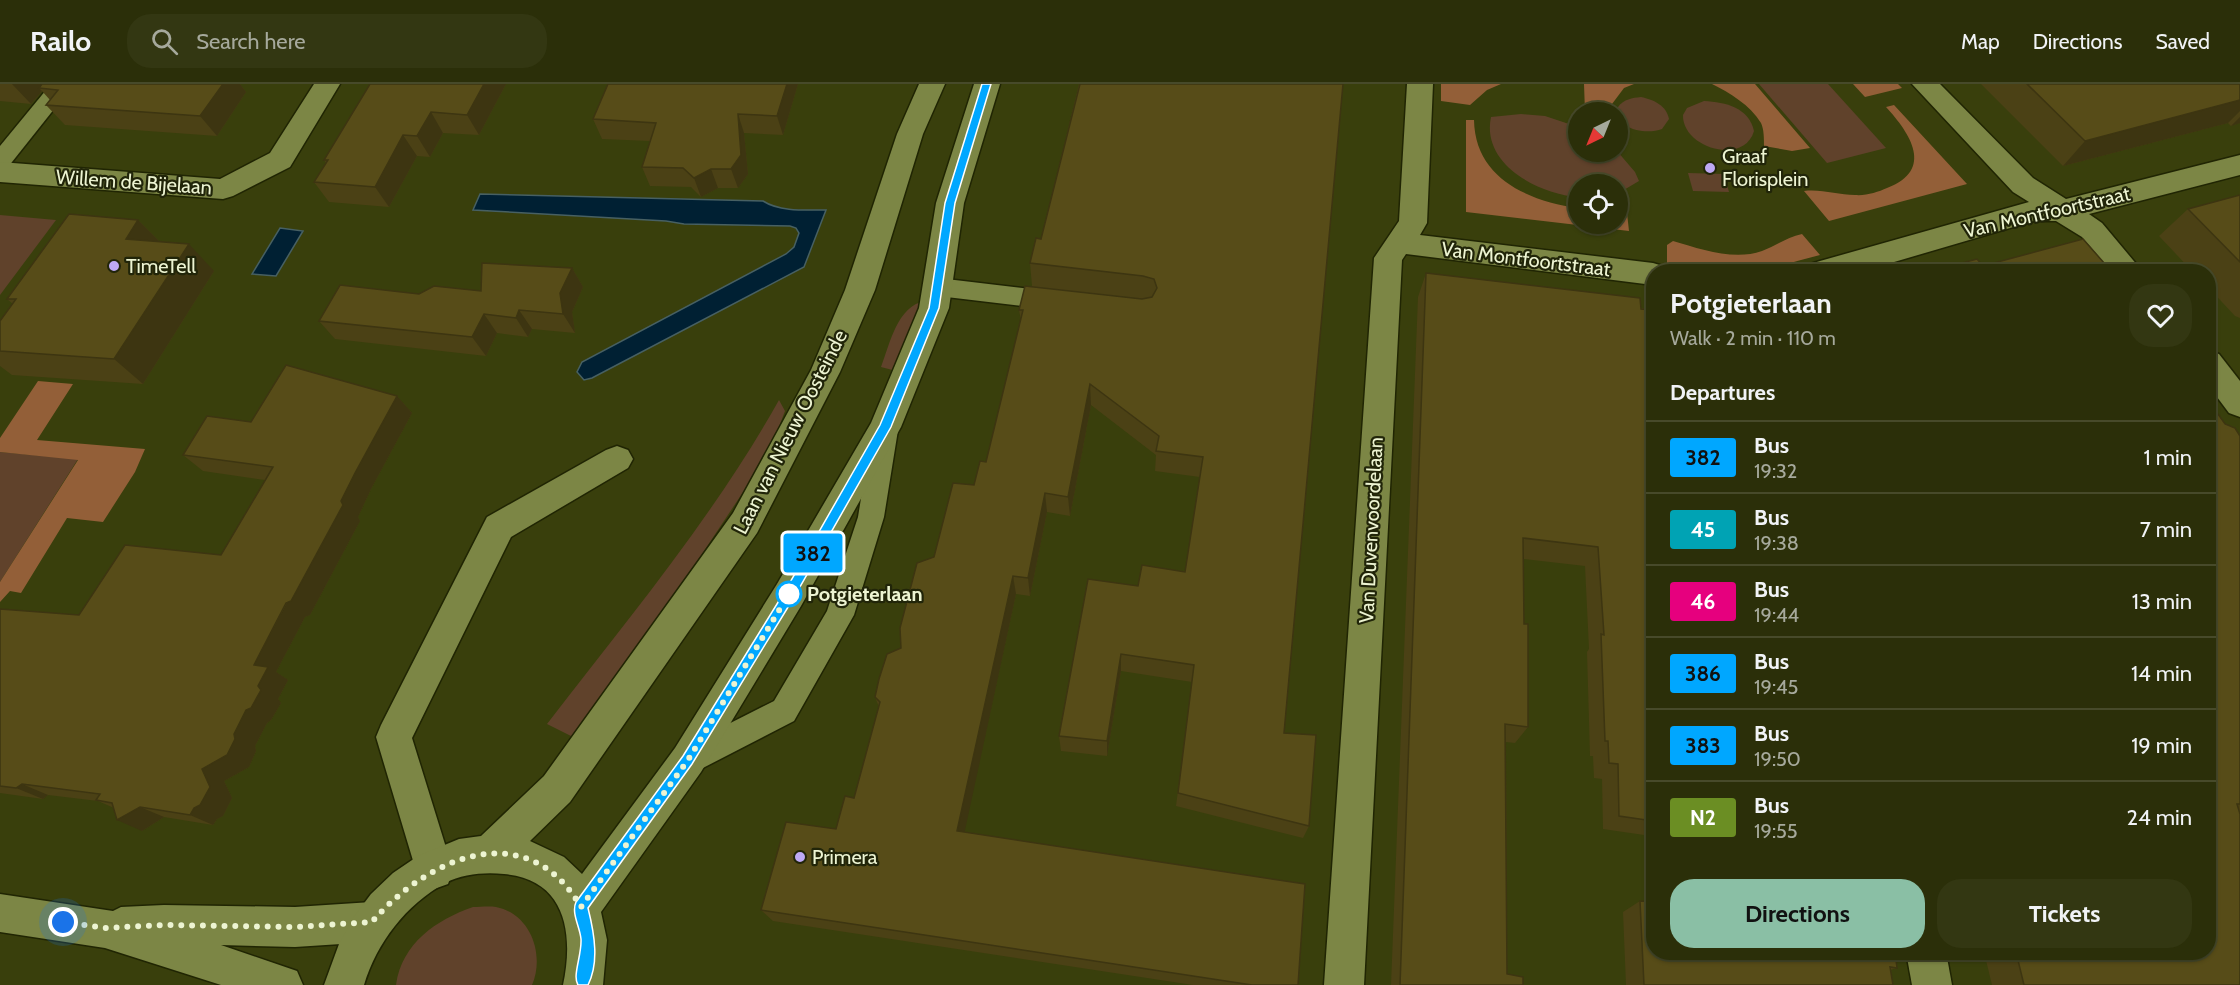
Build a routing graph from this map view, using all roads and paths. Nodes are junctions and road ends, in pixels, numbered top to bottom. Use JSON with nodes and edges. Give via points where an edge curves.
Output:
{"nodes":[{"id":1,"x":63,"y":84,"type":"edge"},
{"id":2,"x":327,"y":84,"type":"edge"},
{"id":3,"x":932,"y":84,"type":"edge"},
{"id":4,"x":987,"y":84,"type":"edge"},
{"id":5,"x":1420,"y":84,"type":"edge"},
{"id":6,"x":1925,"y":84,"type":"edge"},
{"id":7,"x":0,"y":161,"type":"edge"},
{"id":8,"x":2240,"y":165,"type":"edge"},
{"id":9,"x":0,"y":172,"type":"edge"},
{"id":10,"x":2064,"y":210,"type":"junction"},
{"id":11,"x":1393,"y":251,"type":"junction"},
{"id":12,"x":1849,"y":264,"type":"edge"},
{"id":13,"x":2122,"y":264,"type":"edge"},
{"id":14,"x":1646,"y":273,"type":"edge"},
{"id":15,"x":938,"y":287,"type":"junction"},
{"id":16,"x":1075,"y":303,"type":"edge"},
{"id":17,"x":2216,"y":373,"type":"edge"},
{"id":18,"x":2240,"y":404,"type":"edge"},
{"id":19,"x":885,"y":427,"type":"junction"},
{"id":20,"x":618,"y":459,"type":"dead end"},
{"id":21,"x":688,"y":760,"type":"junction"},
{"id":22,"x":489,"y":854,"type":"junction"},
{"id":23,"x":434,"y":870,"type":"junction"},
{"id":24,"x":581,"y":907,"type":"junction"},
{"id":25,"x":0,"y":913,"type":"edge"},
{"id":26,"x":372,"y":922,"type":"junction"},
{"id":27,"x":105,"y":928,"type":"junction"},
{"id":28,"x":1927,"y":960,"type":"edge"},
{"id":29,"x":283,"y":985,"type":"edge"},
{"id":30,"x":344,"y":985,"type":"edge"},
{"id":31,"x":583,"y":985,"type":"edge"},
{"id":32,"x":1344,"y":985,"type":"edge"},
{"id":33,"x":1932,"y":985,"type":"edge"}],
"edges":[{"from":1,"to":7,"type":"lane"},
{"from":2,"to":9,"type":"street","name":"Willem de Bijelaan","via":[[280,160],[223,189]]},
{"from":3,"to":22,"type":"street","name":"Laan van Nieuw Oosteinde","via":[[910,134],[860,290],[825,372],[745,523],[557,789]]},
{"from":4,"to":15,"type":"street","via":[[950,203]]},
{"from":5,"to":11,"type":"street","name":"Van Duvenvoordelaan","via":[[1413,224]]},
{"from":6,"to":10,"type":"street","via":[[2023,185]]},
{"from":8,"to":10,"type":"street","name":"Van Montfoortstraat"},
{"from":10,"to":12,"type":"street","name":"Van Montfoortstraat","via":[[2034,212]]},
{"from":10,"to":13,"type":"street","via":[[2092,230]]},
{"from":11,"to":14,"type":"street","name":"Van Montfoortstraat"},
{"from":11,"to":32,"type":"street","name":"Van Duvenvoordelaan"},
{"from":15,"to":16,"type":"lane"},
{"from":15,"to":19,"type":"street","via":[[934,308]]},
{"from":17,"to":18,"type":"street"},
{"from":19,"to":21,"type":"street"},
{"from":19,"to":21,"type":"lane","via":[[871,517],[840,615],[784,711]]},
{"from":20,"to":23,"type":"street","via":[[499,526],[394,737]]},
{"from":21,"to":24,"type":"street"},
{"from":22,"to":23,"type":"street","via":[[453,861]]},
{"from":22,"to":24,"type":"street","via":[[510,854],[545,866],[560,877]]},
{"from":23,"to":26,"type":"street","via":[[401,892]]},
{"from":24,"to":31,"type":"street","via":[[588,937]]},
{"from":25,"to":27,"type":"street"},
{"from":26,"to":27,"type":"street","via":[[295,927]]},
{"from":26,"to":30,"type":"street","via":[[351,959]]},
{"from":27,"to":29,"type":"street"},
{"from":28,"to":33,"type":"street"}]}
